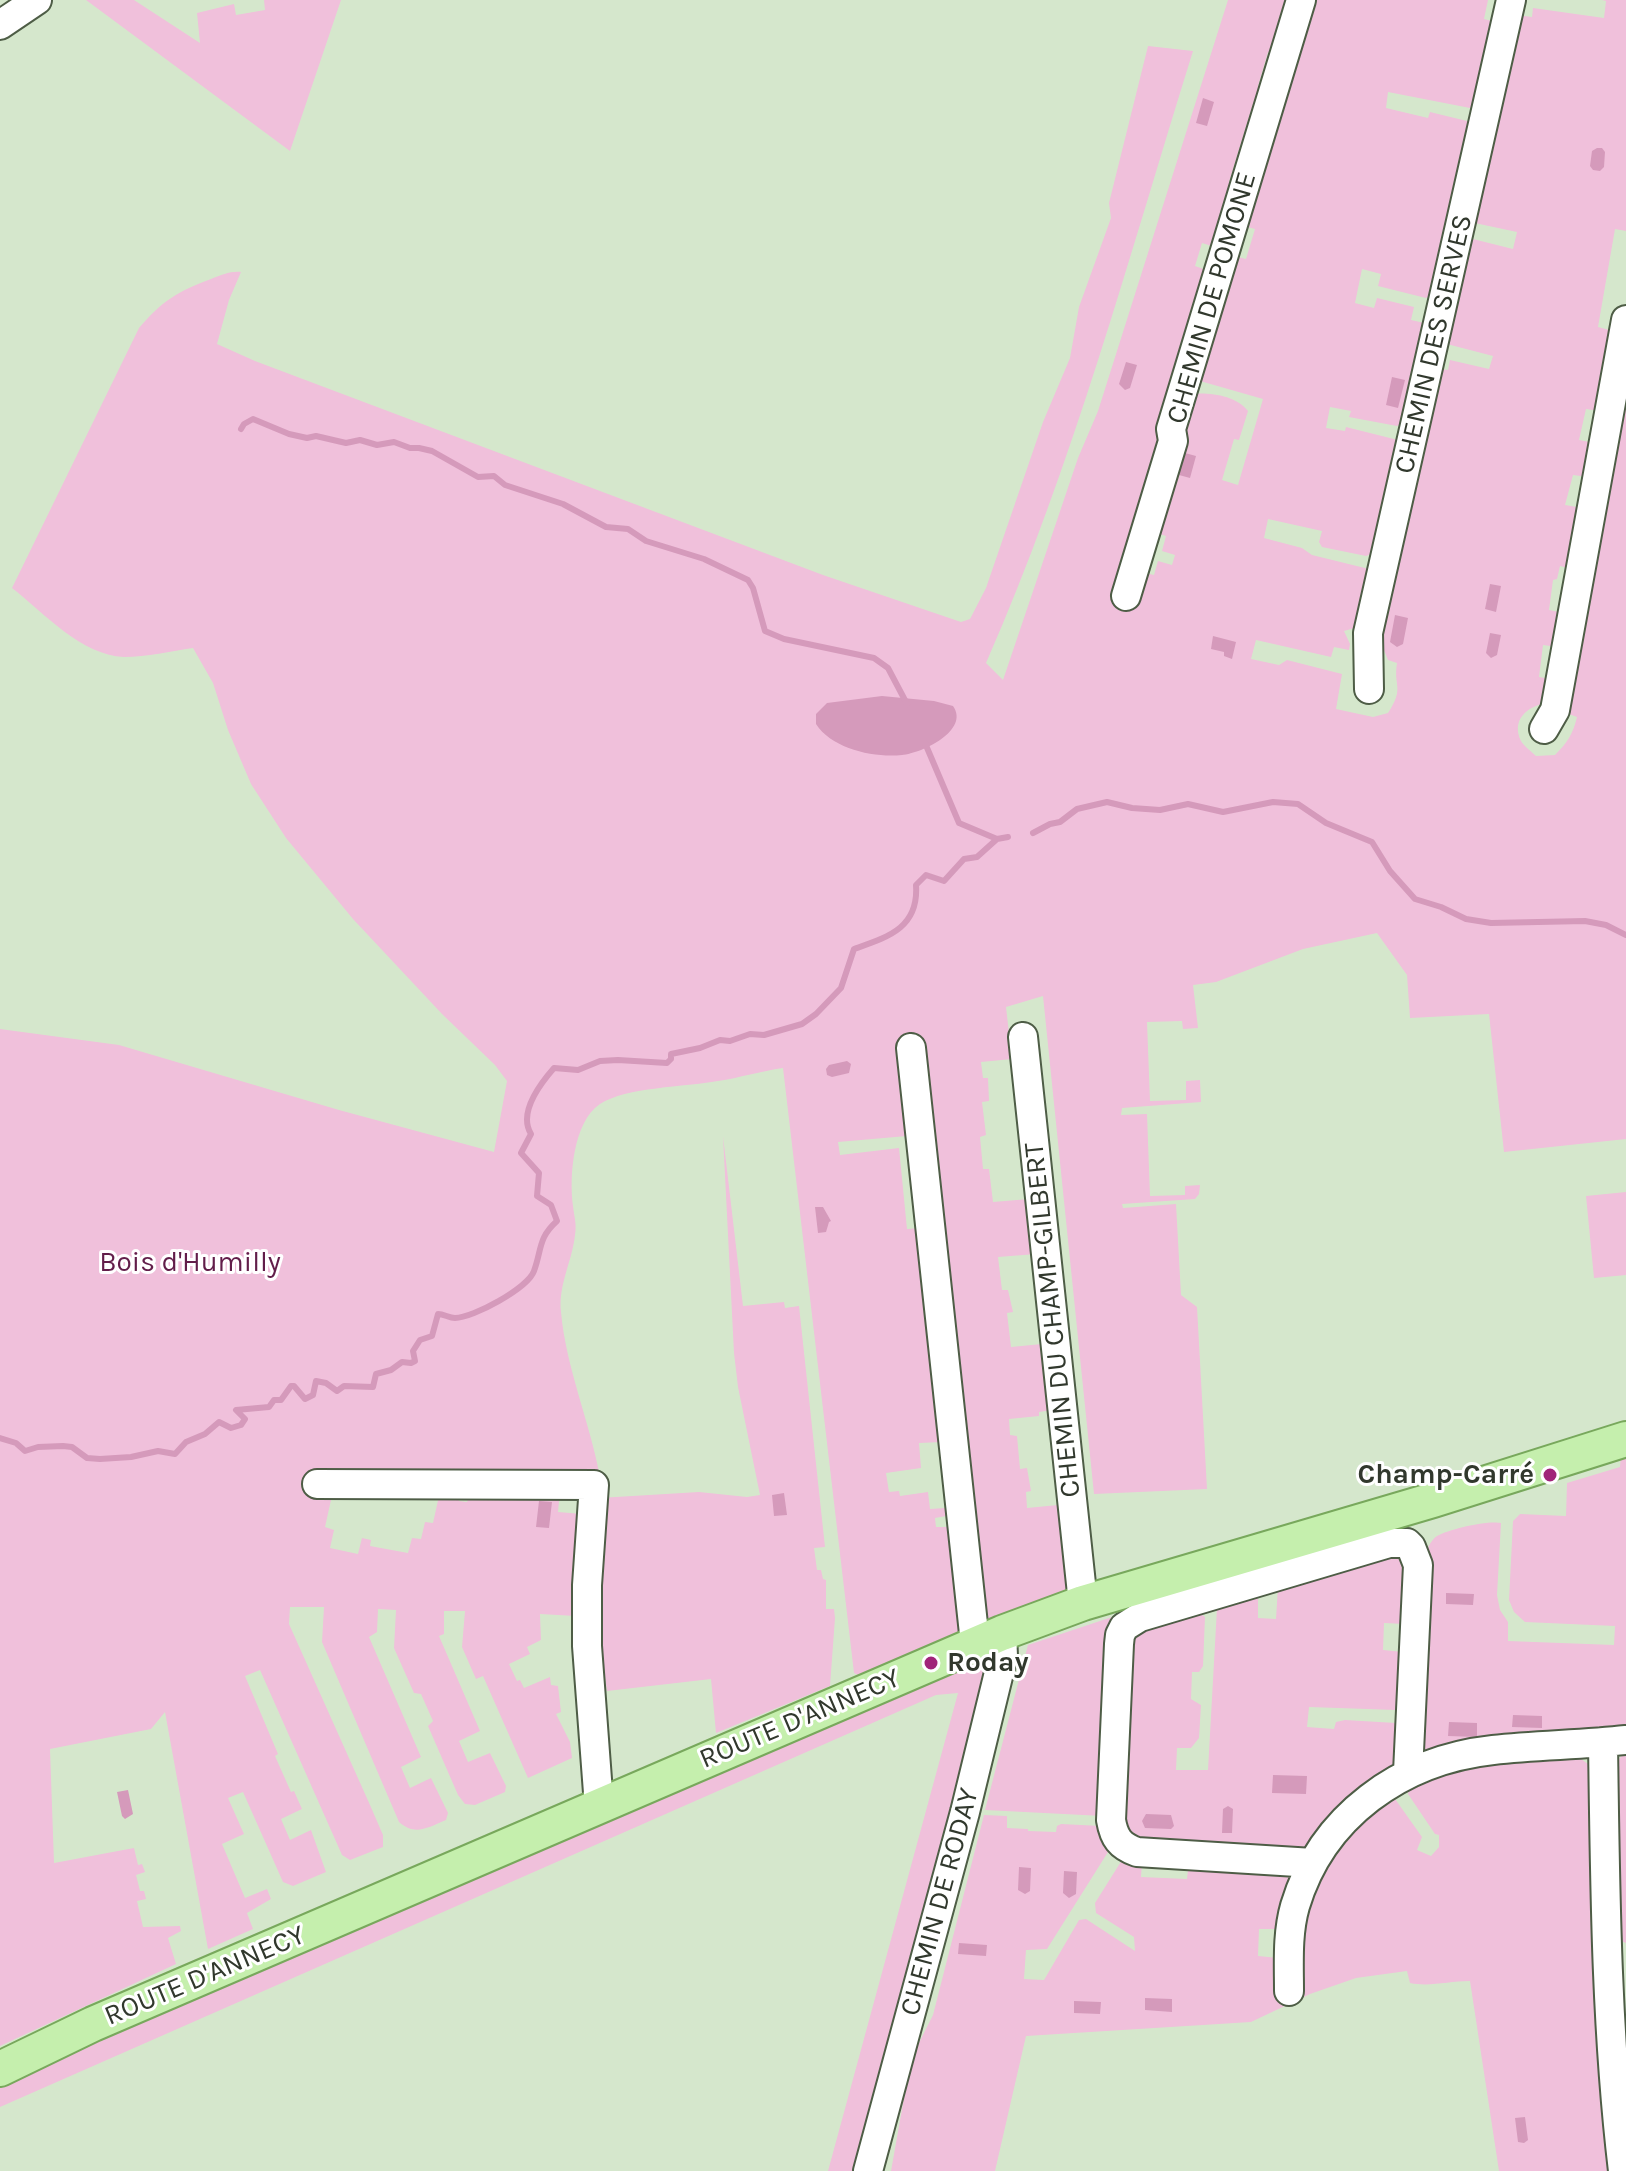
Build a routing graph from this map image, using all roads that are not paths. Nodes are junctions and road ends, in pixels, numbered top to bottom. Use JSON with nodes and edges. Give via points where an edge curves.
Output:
{"nodes":[{"id":1,"x":37,"y":0,"type":"edge"},
{"id":2,"x":1301,"y":0,"type":"edge"},
{"id":3,"x":1511,"y":0,"type":"edge"},
{"id":4,"x":0,"y":25,"type":"edge"},
{"id":5,"x":1626,"y":320,"type":"edge"},
{"id":6,"x":1126,"y":596,"type":"dead end"},
{"id":7,"x":1369,"y":689,"type":"dead end"},
{"id":8,"x":1544,"y":729,"type":"dead end"},
{"id":9,"x":1023,"y":1037,"type":"dead end"},
{"id":10,"x":911,"y":1048,"type":"dead end"},
{"id":11,"x":1626,"y":1439,"type":"edge"},
{"id":12,"x":317,"y":1484,"type":"dead end"},
{"id":13,"x":1083,"y":1603,"type":"junction"},
{"id":14,"x":988,"y":1638,"type":"junction"},
{"id":15,"x":1614,"y":1741,"type":"edge"},
{"id":16,"x":1408,"y":1772,"type":"junction"},
{"id":17,"x":599,"y":1806,"type":"junction"},
{"id":18,"x":1313,"y":1863,"type":"junction"},
{"id":19,"x":1289,"y":1991,"type":"dead end"},
{"id":20,"x":0,"y":2069,"type":"edge"},
{"id":21,"x":868,"y":2171,"type":"edge"},
{"id":22,"x":1623,"y":2171,"type":"edge"}],
"edges":[{"from":1,"to":4,"type":"street"},
{"from":2,"to":6,"type":"street","name":"CHEMIN DE POMONE"},
{"from":3,"to":7,"type":"street","name":"CHEMIN DES SERVES","via":[[1368,633]]},
{"from":5,"to":8,"type":"street","via":[[1555,710]]},
{"from":9,"to":13,"type":"street","name":"CHEMIN DU CHAMP-GILBERT"},
{"from":10,"to":14,"type":"street","name":"CHEMIN DE RODAY"},
{"from":11,"to":13,"type":"main road","name":"ROUTE D'ANNECY"},
{"from":12,"to":17,"type":"street","via":[[594,1485],[587,1646]]},
{"from":13,"to":14,"type":"main road","name":"ROUTE D'ANNECY"},
{"from":14,"to":17,"type":"main road","name":"ROUTE D'ANNECY"},
{"from":14,"to":21,"type":"street","name":"CHEMIN DE RODAY","via":[[1003,1656]]},
{"from":15,"to":16,"type":"street","via":[[1491,1750]]},
{"from":15,"to":22,"type":"street","via":[[1606,1959]]},
{"from":16,"to":18,"type":"street","via":[[1369,1797]]},
{"from":16,"to":18,"type":"street","via":[[1418,1565],[1407,1543],[1389,1543],[1212,1595],[1124,1627],[1111,1820],[1117,1840],[1137,1852]]},
{"from":17,"to":20,"type":"main road","name":"ROUTE D'ANNECY"},
{"from":18,"to":19,"type":"street","via":[[1294,1909]]}]}
